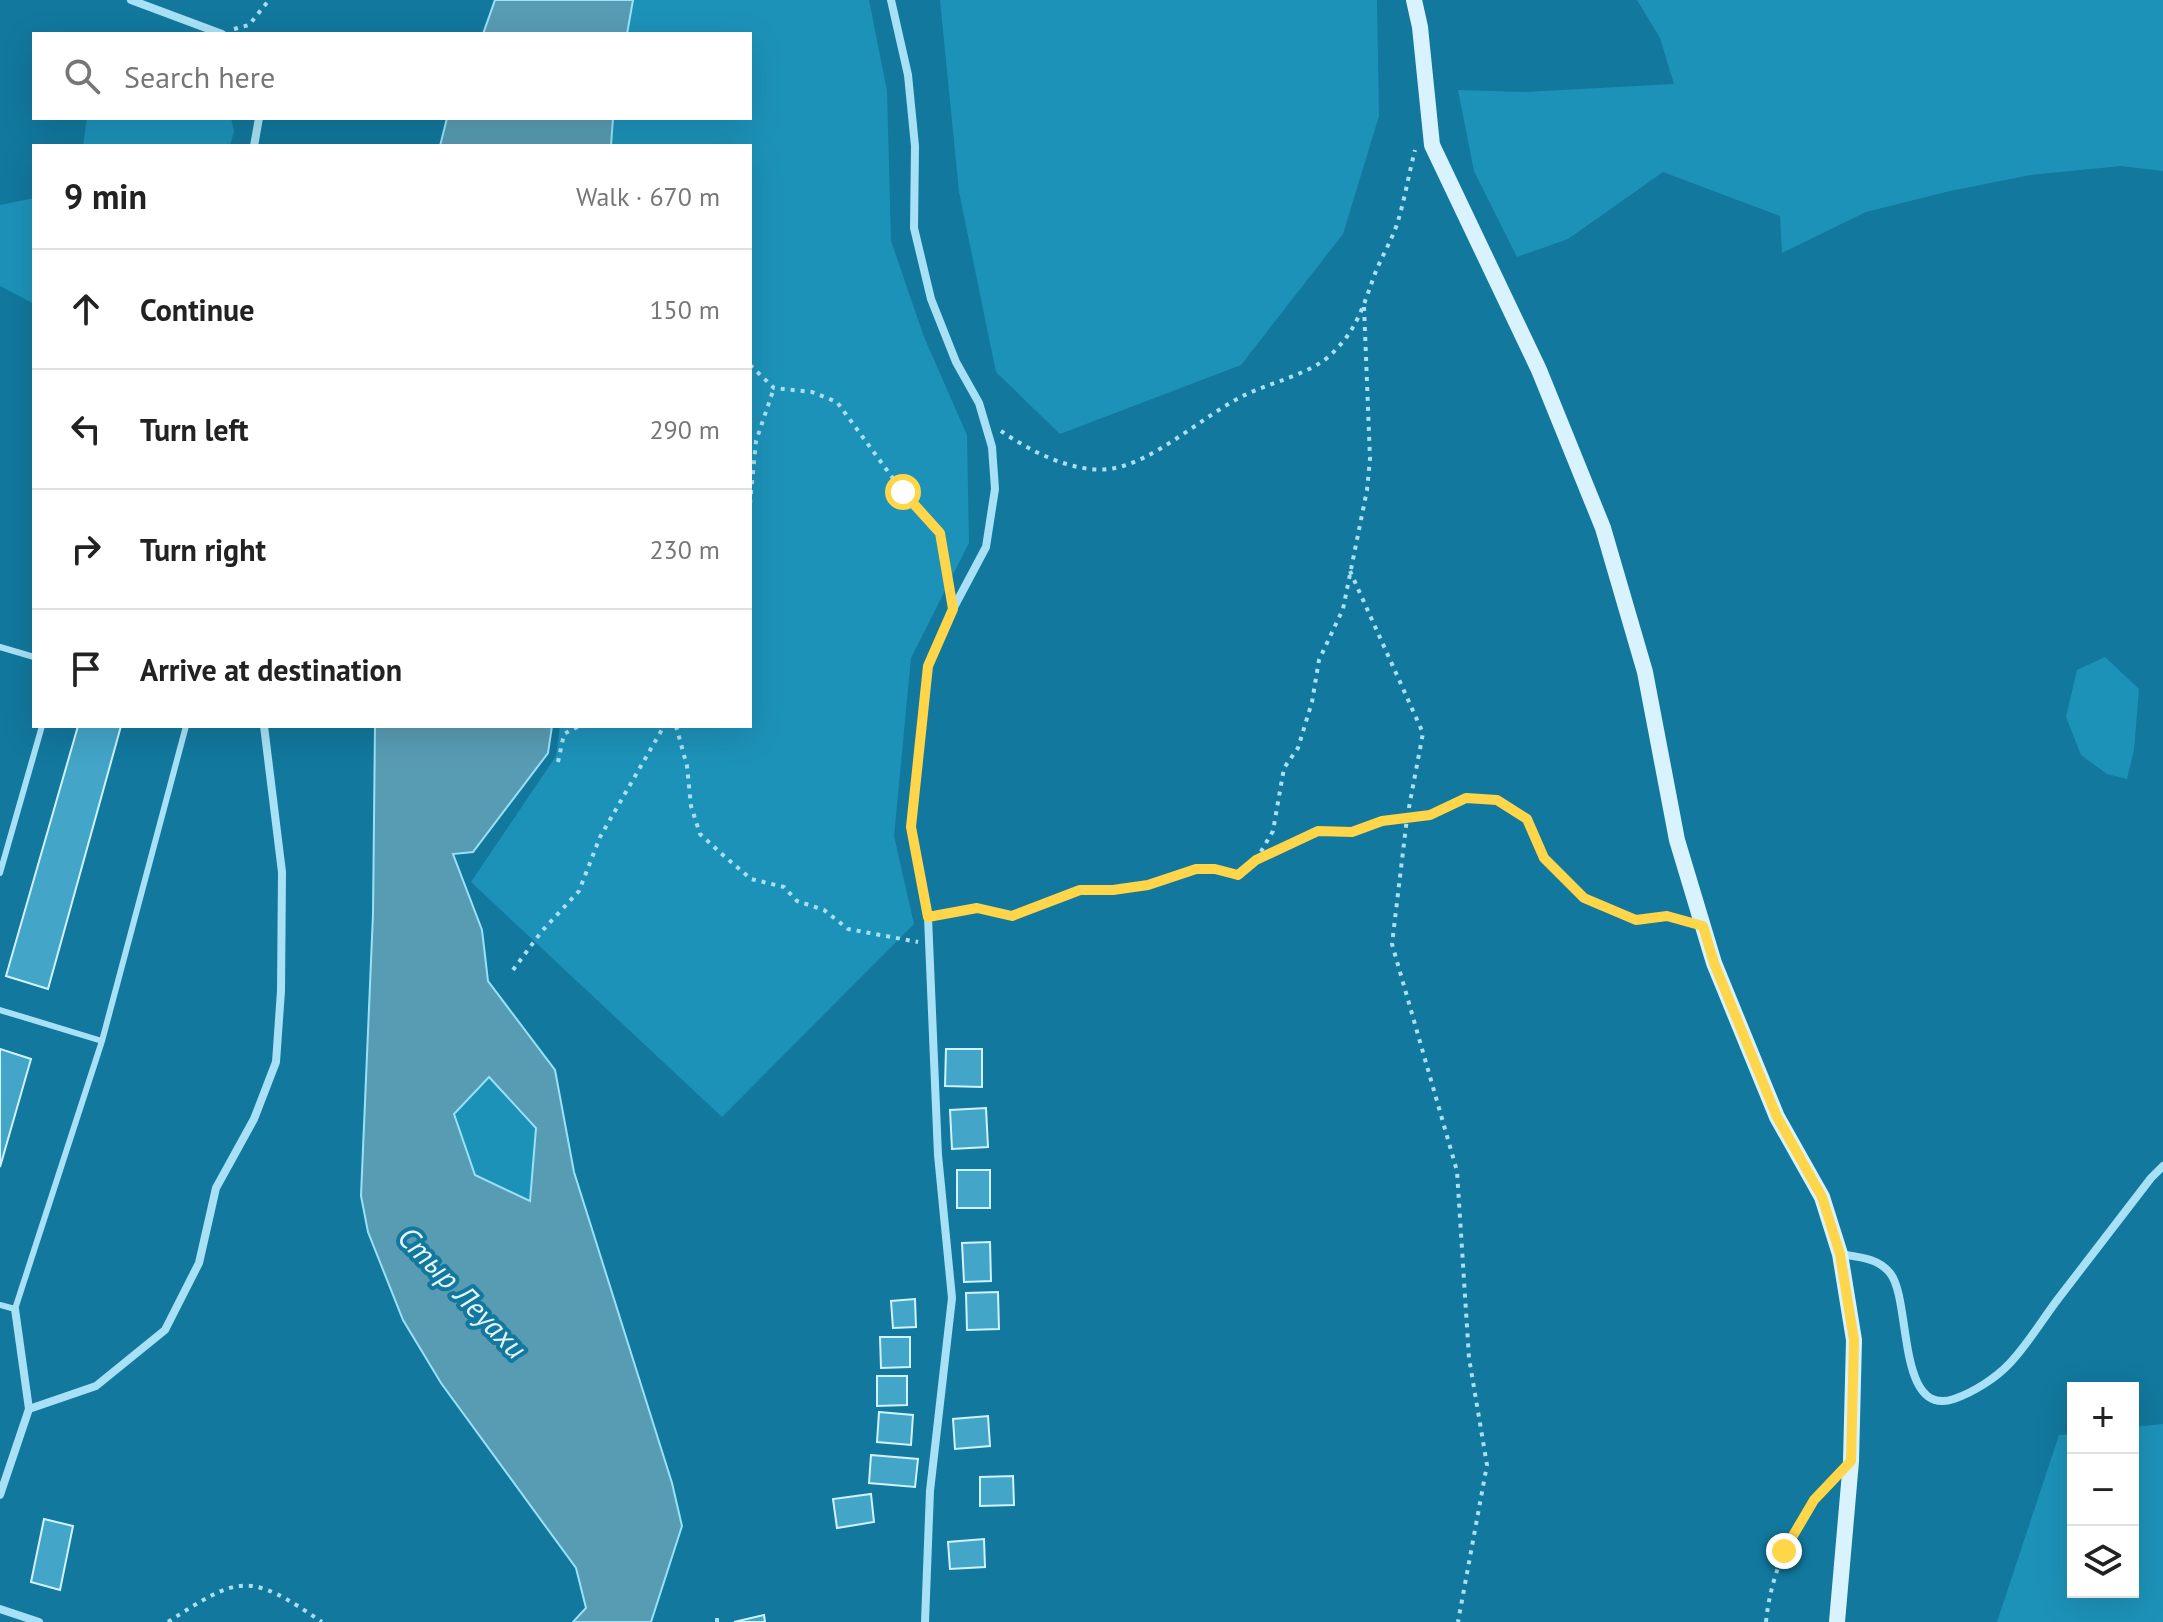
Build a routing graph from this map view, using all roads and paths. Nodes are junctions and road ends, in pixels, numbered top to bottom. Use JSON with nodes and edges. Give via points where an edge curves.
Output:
{"nodes":[{"id":1,"x":131,"y":0,"type":"edge"},
{"id":2,"x":269,"y":0,"type":"edge"},
{"id":3,"x":891,"y":0,"type":"edge"},
{"id":4,"x":1414,"y":0,"type":"edge"},
{"id":5,"x":218,"y":32,"type":"edge"},
{"id":6,"x":224,"y":32,"type":"edge"},
{"id":7,"x":259,"y":120,"type":"edge"},
{"id":8,"x":1417,"y":142,"type":"dead end"},
{"id":9,"x":254,"y":144,"type":"edge"},
{"id":10,"x":1364,"y":306,"type":"junction"},
{"id":11,"x":752,"y":367,"type":"edge"},
{"id":12,"x":774,"y":388,"type":"junction"},
{"id":13,"x":983,"y":419,"type":"junction"},
{"id":14,"x":752,"y":483,"type":"edge"},
{"id":15,"x":1350,"y":571,"type":"junction"},
{"id":16,"x":953,"y":609,"type":"junction"},
{"id":17,"x":0,"y":647,"type":"edge"},
{"id":18,"x":32,"y":656,"type":"edge"},
{"id":19,"x":41,"y":728,"type":"edge"},
{"id":20,"x":185,"y":728,"type":"edge"},
{"id":21,"x":264,"y":728,"type":"edge"},
{"id":22,"x":575,"y":728,"type":"edge"},
{"id":23,"x":663,"y":728,"type":"edge"},
{"id":24,"x":677,"y":728,"type":"edge"},
{"id":25,"x":558,"y":762,"type":"dead end"},
{"id":26,"x":1407,"y":818,"type":"junction"},
{"id":27,"x":1256,"y":860,"type":"junction"},
{"id":28,"x":0,"y":873,"type":"edge"},
{"id":29,"x":928,"y":917,"type":"junction"},
{"id":30,"x":1703,"y":926,"type":"junction"},
{"id":31,"x":928,"y":944,"type":"junction"},
{"id":32,"x":513,"y":970,"type":"dead end"},
{"id":33,"x":0,"y":1010,"type":"edge"},
{"id":34,"x":102,"y":1041,"type":"junction"},
{"id":35,"x":2163,"y":1166,"type":"edge"},
{"id":36,"x":1840,"y":1254,"type":"junction"},
{"id":37,"x":0,"y":1305,"type":"edge"},
{"id":38,"x":15,"y":1309,"type":"junction"},
{"id":39,"x":29,"y":1409,"type":"junction"},
{"id":40,"x":1851,"y":1461,"type":"junction"},
{"id":41,"x":0,"y":1495,"type":"edge"},
{"id":42,"x":0,"y":1609,"type":"edge"},
{"id":43,"x":39,"y":1622,"type":"edge"},
{"id":44,"x":168,"y":1622,"type":"edge"},
{"id":45,"x":322,"y":1622,"type":"edge"},
{"id":46,"x":925,"y":1622,"type":"edge"},
{"id":47,"x":1458,"y":1622,"type":"edge"},
{"id":48,"x":1766,"y":1622,"type":"edge"},
{"id":49,"x":1837,"y":1622,"type":"edge"}],
"edges":[{"from":1,"to":5,"type":"street"},
{"from":2,"to":6,"type":"path","via":[[249,25]]},
{"from":3,"to":13,"type":"street","via":[[908,75],[915,146],[914,228],[931,299]]},
{"from":4,"to":30,"type":"main road","via":[[1432,145],[1539,370],[1603,528],[1645,672],[1677,840]]},
{"from":7,"to":9,"type":"street"},
{"from":8,"to":10,"type":"path","via":[[1397,224]]},
{"from":10,"to":13,"type":"path","via":[[1349,334],[1323,361],[1249,393],[1174,440],[1110,469],[1059,460]]},
{"from":10,"to":15,"type":"path","via":[[1370,459]]},
{"from":11,"to":12,"type":"path"},
{"from":12,"to":14,"type":"path","via":[[756,441]]},
{"from":12,"to":16,"type":"path","via":[[812,392],[837,402],[940,533]]},
{"from":13,"to":16,"type":"street","via":[[992,447],[995,489],[986,547]]},
{"from":15,"to":26,"type":"path","via":[[1423,733]]},
{"from":15,"to":27,"type":"path","via":[[1343,609],[1319,660],[1298,748],[1284,768],[1273,831]]},
{"from":16,"to":29,"type":"street","via":[[928,666],[911,827]]},
{"from":17,"to":18,"type":"lane"},
{"from":19,"to":28,"type":"lane"},
{"from":20,"to":34,"type":"lane"},
{"from":21,"to":39,"type":"street","via":[[282,872],[276,1062],[254,1119],[216,1188],[199,1263],[165,1330],[96,1386]]},
{"from":22,"to":25,"type":"path","via":[[564,734]]},
{"from":23,"to":32,"type":"path","via":[[600,837],[579,891]]},
{"from":24,"to":31,"type":"path","via":[[700,834],[732,863],[751,879],[784,887],[797,901],[824,910],[848,929]]},
{"from":26,"to":27,"type":"path","via":[[1352,832],[1318,831]]},
{"from":26,"to":30,"type":"path","via":[[1430,815],[1466,798],[1497,800],[1527,819],[1544,858],[1584,898],[1636,920],[1667,916]]},
{"from":26,"to":47,"type":"path","via":[[1392,944],[1457,1171],[1469,1358],[1487,1465]]},
{"from":27,"to":29,"type":"path","via":[[1238,875],[1196,869],[1148,885],[1080,890],[1012,916],[977,908]]},
{"from":29,"to":31,"type":"street"},
{"from":30,"to":36,"type":"main road","via":[[1777,1117],[1822,1197]]},
{"from":31,"to":46,"type":"street","via":[[938,1155],[952,1298],[930,1491]]},
{"from":33,"to":34,"type":"lane"},
{"from":34,"to":38,"type":"lane"},
{"from":35,"to":36,"type":"street","via":[[2009,1364],[1978,1389],[1951,1400],[1934,1400],[1916,1383],[1902,1302],[1891,1274],[1871,1259]]},
{"from":36,"to":40,"type":"main road","via":[[1854,1340]]},
{"from":37,"to":38,"type":"lane"},
{"from":38,"to":39,"type":"street"},
{"from":39,"to":41,"type":"street"},
{"from":40,"to":48,"type":"path","via":[[1814,1500],[1784,1551]]},
{"from":40,"to":49,"type":"main road"},
{"from":42,"to":43,"type":"street"},
{"from":44,"to":45,"type":"path","via":[[237,1584],[279,1594]]}]}
